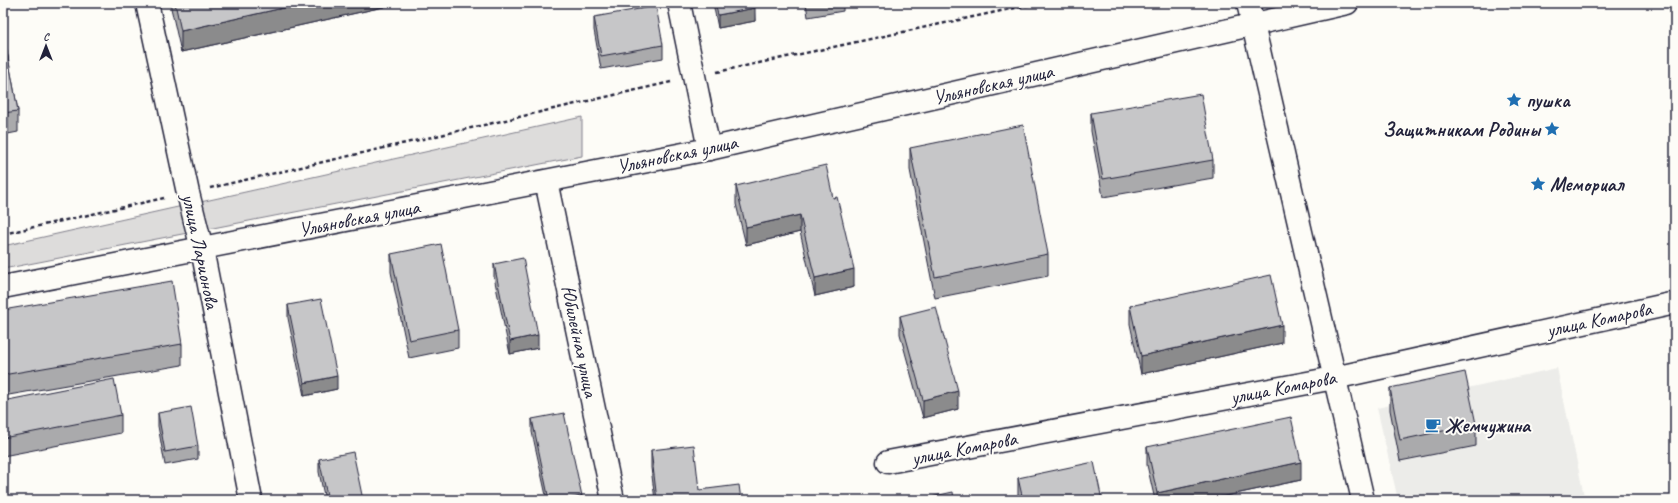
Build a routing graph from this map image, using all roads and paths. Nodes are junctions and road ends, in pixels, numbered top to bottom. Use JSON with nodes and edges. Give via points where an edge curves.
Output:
{"nodes":[{"id":1,"x":147,"y":3,"type":"edge"},
{"id":2,"x":679,"y":3,"type":"edge"},
{"id":3,"x":1038,"y":3,"type":"edge"},
{"id":4,"x":1248,"y":3,"type":"edge"},
{"id":5,"x":1347,"y":3,"type":"edge"},
{"id":6,"x":1253,"y":24,"type":"junction"},
{"id":7,"x":694,"y":77,"type":"junction"},
{"id":8,"x":709,"y":148,"type":"junction"},
{"id":9,"x":546,"y":181,"type":"junction"},
{"id":10,"x":188,"y":193,"type":"junction"},
{"id":11,"x":3,"y":234,"type":"edge"},
{"id":12,"x":202,"y":249,"type":"junction"},
{"id":13,"x":3,"y":287,"type":"edge"},
{"id":14,"x":1675,"y":303,"type":"edge"},
{"id":15,"x":1334,"y":378,"type":"junction"},
{"id":16,"x":888,"y":462,"type":"dead end"},
{"id":17,"x":251,"y":500,"type":"edge"},
{"id":18,"x":613,"y":500,"type":"edge"},
{"id":19,"x":1363,"y":500,"type":"edge"}],
"edges":[{"from":1,"to":10,"type":"street","name":"улица Ларионова"},
{"from":2,"to":7,"type":"street"},
{"from":3,"to":7,"type":"path"},
{"from":4,"to":6,"type":"street"},
{"from":5,"to":6,"type":"street","name":"Ульяновская улица"},
{"from":6,"to":8,"type":"street","name":"Ульяновская улица"},
{"from":6,"to":15,"type":"street"},
{"from":7,"to":8,"type":"street"},
{"from":7,"to":10,"type":"path"},
{"from":8,"to":9,"type":"street","name":"Ульяновская улица"},
{"from":9,"to":12,"type":"street","name":"Ульяновская улица"},
{"from":9,"to":18,"type":"street","name":"Юбилейная улица"},
{"from":10,"to":11,"type":"path"},
{"from":10,"to":12,"type":"street","name":"улица Ларионова"},
{"from":12,"to":13,"type":"street","name":"Ульяновская улица"},
{"from":12,"to":17,"type":"street","name":"улица Ларионова"},
{"from":14,"to":15,"type":"street","name":"улица Комарова"},
{"from":15,"to":16,"type":"street","name":"улица Комарова"},
{"from":15,"to":19,"type":"street"}]}
